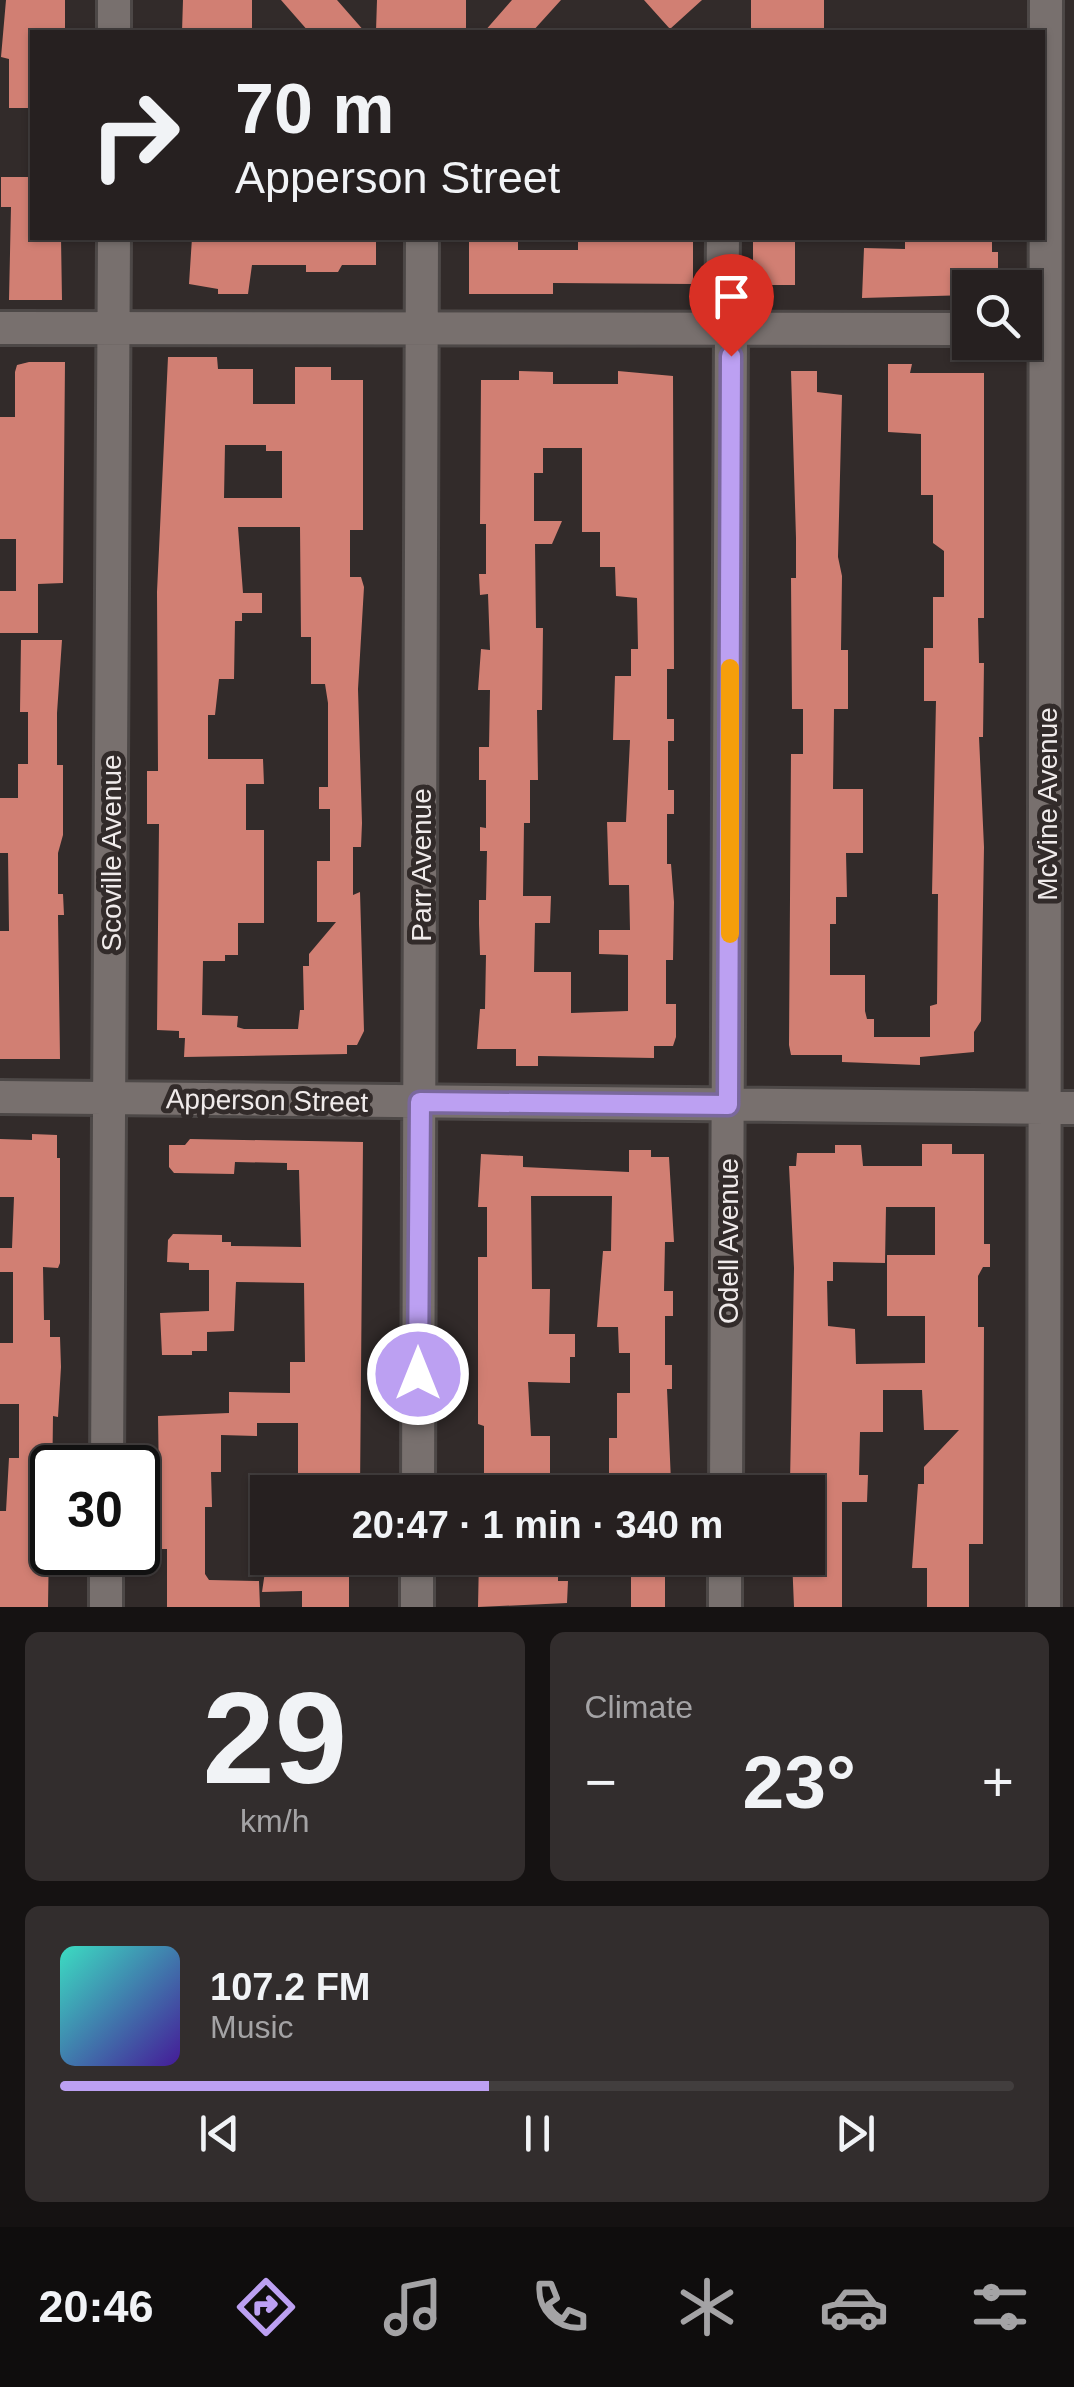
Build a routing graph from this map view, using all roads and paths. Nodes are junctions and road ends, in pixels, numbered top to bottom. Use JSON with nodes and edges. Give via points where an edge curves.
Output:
{"nodes":[{"id":1,"x":114,"y":0,"type":"edge"},
{"id":2,"x":1046,"y":0,"type":"edge"},
{"id":3,"x":114,"y":30,"type":"edge"},
{"id":4,"x":114,"y":240,"type":"edge"},
{"id":5,"x":422,"y":240,"type":"edge"},
{"id":6,"x":722,"y":240,"type":"edge"},
{"id":7,"x":0,"y":328,"type":"edge"},
{"id":8,"x":114,"y":328,"type":"junction"},
{"id":9,"x":422,"y":328,"type":"junction"},
{"id":10,"x":952,"y":329,"type":"edge"},
{"id":11,"x":726,"y":330,"type":"junction"},
{"id":12,"x":1049,"y":330,"type":"edge"},
{"id":13,"x":0,"y":1097,"type":"edge"},
{"id":14,"x":109,"y":1098,"type":"junction"},
{"id":15,"x":420,"y":1102,"type":"junction"},
{"id":16,"x":728,"y":1105,"type":"junction"},
{"id":17,"x":1061,"y":1108,"type":"edge"},
{"id":18,"x":106,"y":1445,"type":"edge"},
{"id":19,"x":418,"y":1475,"type":"edge"},
{"id":20,"x":726,"y":1475,"type":"edge"},
{"id":21,"x":106,"y":1575,"type":"edge"},
{"id":22,"x":417,"y":1575,"type":"edge"},
{"id":23,"x":725,"y":1575,"type":"edge"},
{"id":24,"x":106,"y":1607,"type":"edge"},
{"id":25,"x":417,"y":1607,"type":"edge"},
{"id":26,"x":725,"y":1607,"type":"edge"},
{"id":27,"x":1044,"y":1607,"type":"edge"}],
"edges":[{"from":1,"to":3,"type":"street"},
{"from":2,"to":12,"type":"street","name":"McVine Avenue"},
{"from":4,"to":8,"type":"street","name":"Scoville Avenue"},
{"from":5,"to":9,"type":"street","name":"Parr Avenue"},
{"from":6,"to":11,"type":"street","name":"Odell Avenue"},
{"from":7,"to":8,"type":"street"},
{"from":8,"to":9,"type":"street"},
{"from":8,"to":14,"type":"street","name":"Scoville Avenue"},
{"from":9,"to":11,"type":"street"},
{"from":9,"to":15,"type":"street","name":"Parr Avenue"},
{"from":10,"to":11,"type":"street"},
{"from":11,"to":16,"type":"street","name":"Odell Avenue"},
{"from":12,"to":17,"type":"street","name":"McVine Avenue"},
{"from":13,"to":14,"type":"street","name":"Apperson Street"},
{"from":14,"to":15,"type":"street","name":"Apperson Street"},
{"from":14,"to":18,"type":"street","name":"Scoville Avenue"},
{"from":15,"to":16,"type":"street","name":"Apperson Street"},
{"from":15,"to":19,"type":"street","name":"Parr Avenue"},
{"from":16,"to":17,"type":"street","name":"Apperson Street"},
{"from":16,"to":20,"type":"street","name":"Odell Avenue"},
{"from":17,"to":27,"type":"street","name":"McVine Avenue"},
{"from":21,"to":24,"type":"street"},
{"from":22,"to":25,"type":"street"},
{"from":23,"to":26,"type":"street"}]}
